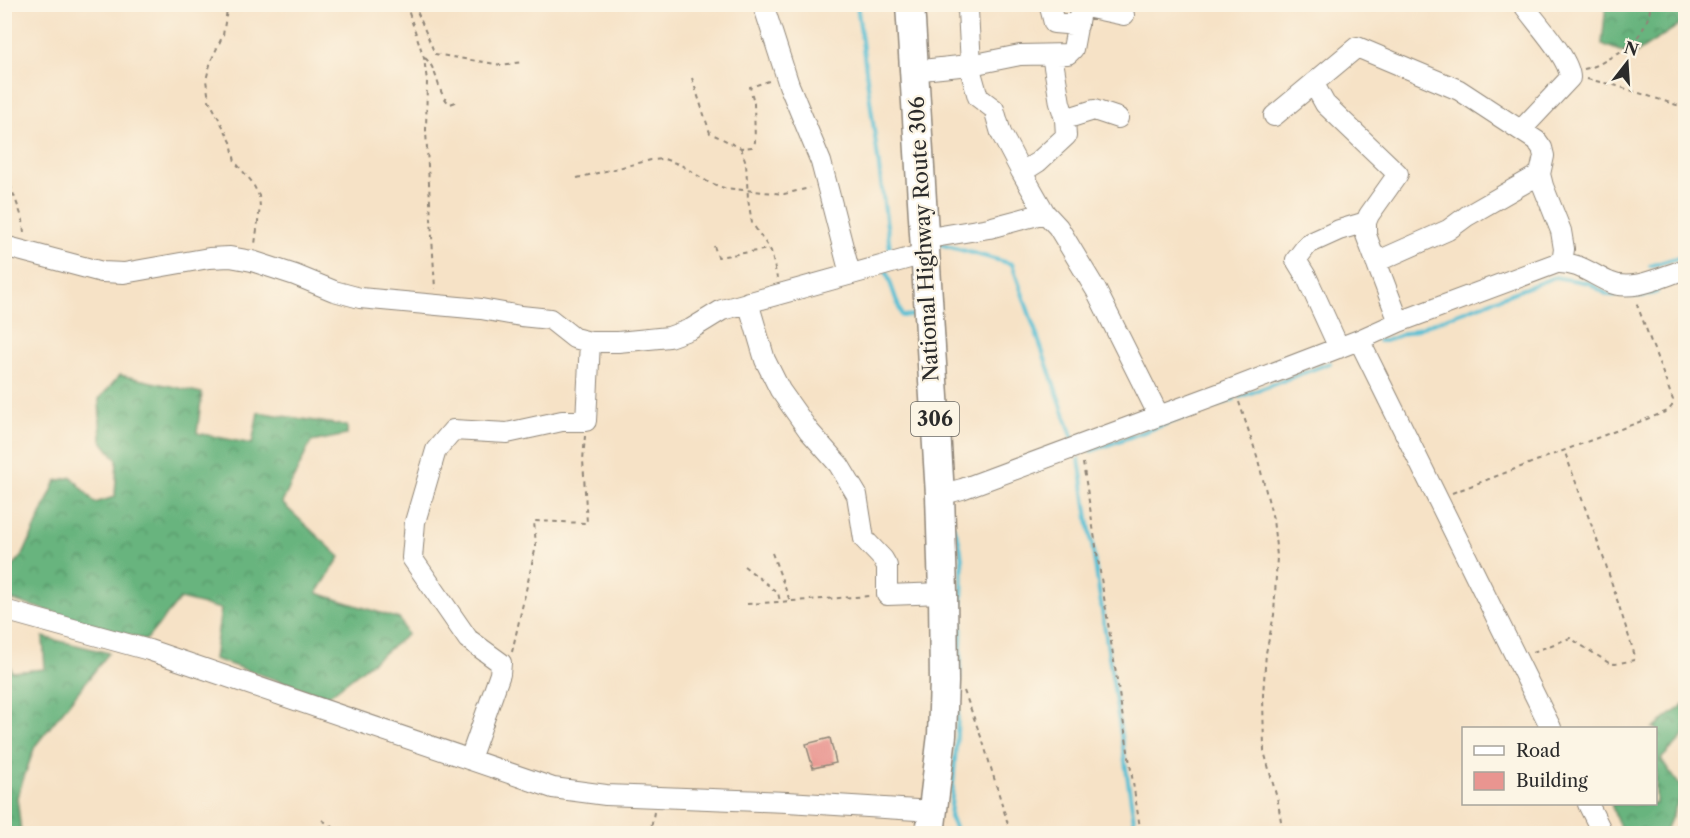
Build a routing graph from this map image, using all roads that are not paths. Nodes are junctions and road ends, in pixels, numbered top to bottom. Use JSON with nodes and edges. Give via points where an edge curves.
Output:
{"nodes":[{"id":1,"x":763,"y":4,"type":"edge"},
{"id":2,"x":910,"y":4,"type":"edge"},
{"id":3,"x":1048,"y":4,"type":"edge"},
{"id":4,"x":1523,"y":4,"type":"edge"},
{"id":5,"x":966,"y":5,"type":"edge"},
{"id":6,"x":1124,"y":15,"type":"dead end"},
{"id":7,"x":1078,"y":25,"type":"junction"},
{"id":8,"x":1052,"y":55,"type":"junction"},
{"id":9,"x":970,"y":65,"type":"junction"},
{"id":10,"x":913,"y":71,"type":"junction"},
{"id":11,"x":1314,"y":84,"type":"junction"},
{"id":12,"x":1274,"y":116,"type":"dead end"},
{"id":13,"x":1118,"y":118,"type":"dead end"},
{"id":14,"x":1065,"y":119,"type":"junction"},
{"id":15,"x":1521,"y":130,"type":"junction"},
{"id":16,"x":1022,"y":172,"type":"junction"},
{"id":17,"x":1540,"y":174,"type":"junction"},
{"id":18,"x":1045,"y":213,"type":"junction"},
{"id":19,"x":1366,"y":222,"type":"junction"},
{"id":20,"x":923,"y":247,"type":"junction"},
{"id":21,"x":13,"y":248,"type":"edge"},
{"id":22,"x":1376,"y":262,"type":"junction"},
{"id":23,"x":1562,"y":263,"type":"junction"},
{"id":24,"x":1686,"y":269,"type":"edge"},
{"id":25,"x":850,"y":274,"type":"junction"},
{"id":26,"x":748,"y":302,"type":"junction"},
{"id":27,"x":1399,"y":322,"type":"junction"},
{"id":28,"x":1359,"y":340,"type":"junction"},
{"id":29,"x":590,"y":342,"type":"junction"},
{"id":30,"x":1339,"y":348,"type":"junction"},
{"id":31,"x":1159,"y":416,"type":"junction"},
{"id":32,"x":940,"y":495,"type":"junction"},
{"id":33,"x":943,"y":593,"type":"junction"},
{"id":34,"x":4,"y":610,"type":"edge"},
{"id":35,"x":1550,"y":727,"type":"edge"},
{"id":36,"x":470,"y":759,"type":"junction"},
{"id":37,"x":1588,"y":805,"type":"edge"},
{"id":38,"x":932,"y":823,"type":"edge"},
{"id":39,"x":1603,"y":834,"type":"edge"}],
"edges":[{"from":1,"to":25,"type":"street","via":[[786,76],[821,162]]},
{"from":2,"to":10,"type":"highway","name":"National Highway Route 306","number":"306"},
{"from":3,"to":7,"type":"street","via":[[1054,23]]},
{"from":4,"to":15,"type":"street","via":[[1561,56],[1570,78]]},
{"from":5,"to":9,"type":"street"},
{"from":6,"to":7,"type":"street","via":[[1081,6]]},
{"from":7,"to":8,"type":"street","via":[[1071,52]]},
{"from":8,"to":9,"type":"street","via":[[1020,55]]},
{"from":8,"to":14,"type":"street"},
{"from":9,"to":10,"type":"street"},
{"from":9,"to":16,"type":"street","via":[[978,97],[994,109],[1001,134]]},
{"from":10,"to":20,"type":"highway","name":"National Highway Route 306","number":"306"},
{"from":11,"to":12,"type":"street"},
{"from":11,"to":15,"type":"street","via":[[1357,47],[1459,90]]},
{"from":11,"to":19,"type":"street","via":[[1325,104],[1398,174]]},
{"from":13,"to":14,"type":"street","via":[[1094,110]]},
{"from":14,"to":16,"type":"street","via":[[1065,138]]},
{"from":15,"to":17,"type":"street","via":[[1542,148]]},
{"from":16,"to":18,"type":"street"},
{"from":17,"to":22,"type":"street","via":[[1448,230]]},
{"from":17,"to":23,"type":"street","via":[[1561,231]]},
{"from":18,"to":20,"type":"street"},
{"from":18,"to":31,"type":"street","via":[[1058,227],[1096,290]]},
{"from":19,"to":22,"type":"street","via":[[1366,235]]},
{"from":19,"to":30,"type":"street","via":[[1308,244],[1296,260]]},
{"from":20,"to":25,"type":"street"},
{"from":20,"to":32,"type":"highway","name":"National Highway Route 306","number":"306"},
{"from":21,"to":29,"type":"street","via":[[102,272],[124,273],[230,257],[360,298],[550,319],[568,335]]},
{"from":22,"to":27,"type":"street"},
{"from":23,"to":24,"type":"street","via":[[1630,286]]},
{"from":23,"to":27,"type":"street"},
{"from":25,"to":26,"type":"street"},
{"from":26,"to":29,"type":"street","via":[[722,310],[669,337]]},
{"from":26,"to":33,"type":"street","via":[[765,360],[780,390],[839,465],[857,495],[864,539],[887,566],[887,595]]},
{"from":27,"to":28,"type":"street"},
{"from":28,"to":30,"type":"street"},
{"from":28,"to":35,"type":"street"},
{"from":29,"to":36,"type":"street","via":[[586,421],[562,421],[507,433],[453,430],[436,450],[415,522],[412,558],[468,639],[501,663],[501,674]]},
{"from":30,"to":31,"type":"street"},
{"from":31,"to":32,"type":"street"},
{"from":32,"to":33,"type":"highway","name":"National Highway Route 306","number":"306"},
{"from":33,"to":38,"type":"highway","name":"National Highway Route 306","number":"306","via":[[942,735]]},
{"from":34,"to":36,"type":"street","via":[[149,650]]},
{"from":36,"to":38,"type":"street","via":[[569,791],[787,802]]},
{"from":37,"to":39,"type":"street"}]}
